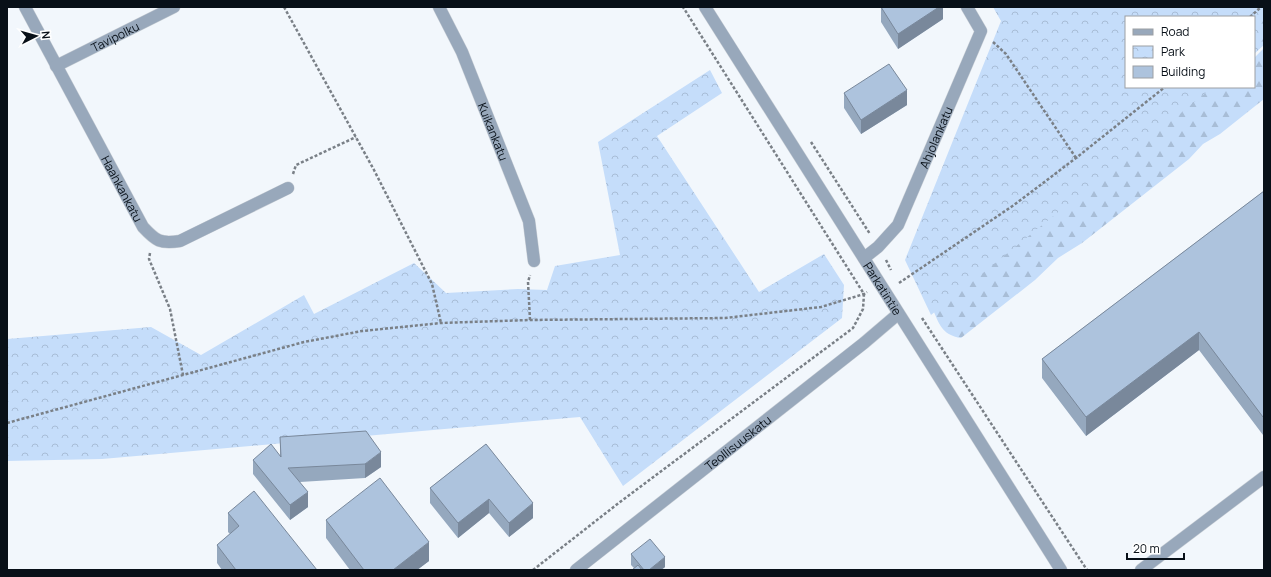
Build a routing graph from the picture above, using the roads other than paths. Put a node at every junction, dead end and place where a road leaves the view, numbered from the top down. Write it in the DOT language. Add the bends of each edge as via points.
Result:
graph roads {
  1 [pos="25,7"];
  2 [pos="174,7"];
  3 [pos="439,7"];
  4 [pos="705,7"];
  5 [pos="967,7"];
  6 [pos="56,66"];
  7 [pos="288,188"];
  8 [pos="864,258"];
  9 [pos="534,261"];
  10 [pos="898,314"];
  11 [pos="1264,477"];
  12 [pos="576,570"];
  13 [pos="1061,570"];
  14 [pos="1141,570"];
  1 -- 6 [label="street, Haahkankatu"];
  2 -- 6 [label="street, Tavipolku"];
  3 -- 9 [label="street, Kuikankatu" via="462,52 529,221"];
  4 -- 8 [label="street, Parkatintie"];
  5 -- 8 [label="street, Ahjolankatu" via="981,30 898,225"];
  6 -- 7 [label="street, Haahkankatu" via="142,227 154,238 167,243 180,241"];
  8 -- 10 [label="street, Parkatintie"];
  10 -- 12 [label="street, Teollisuuskatu"];
  10 -- 13 [label="street, Parkatintie"];
  11 -- 14 [label="street"];
}
